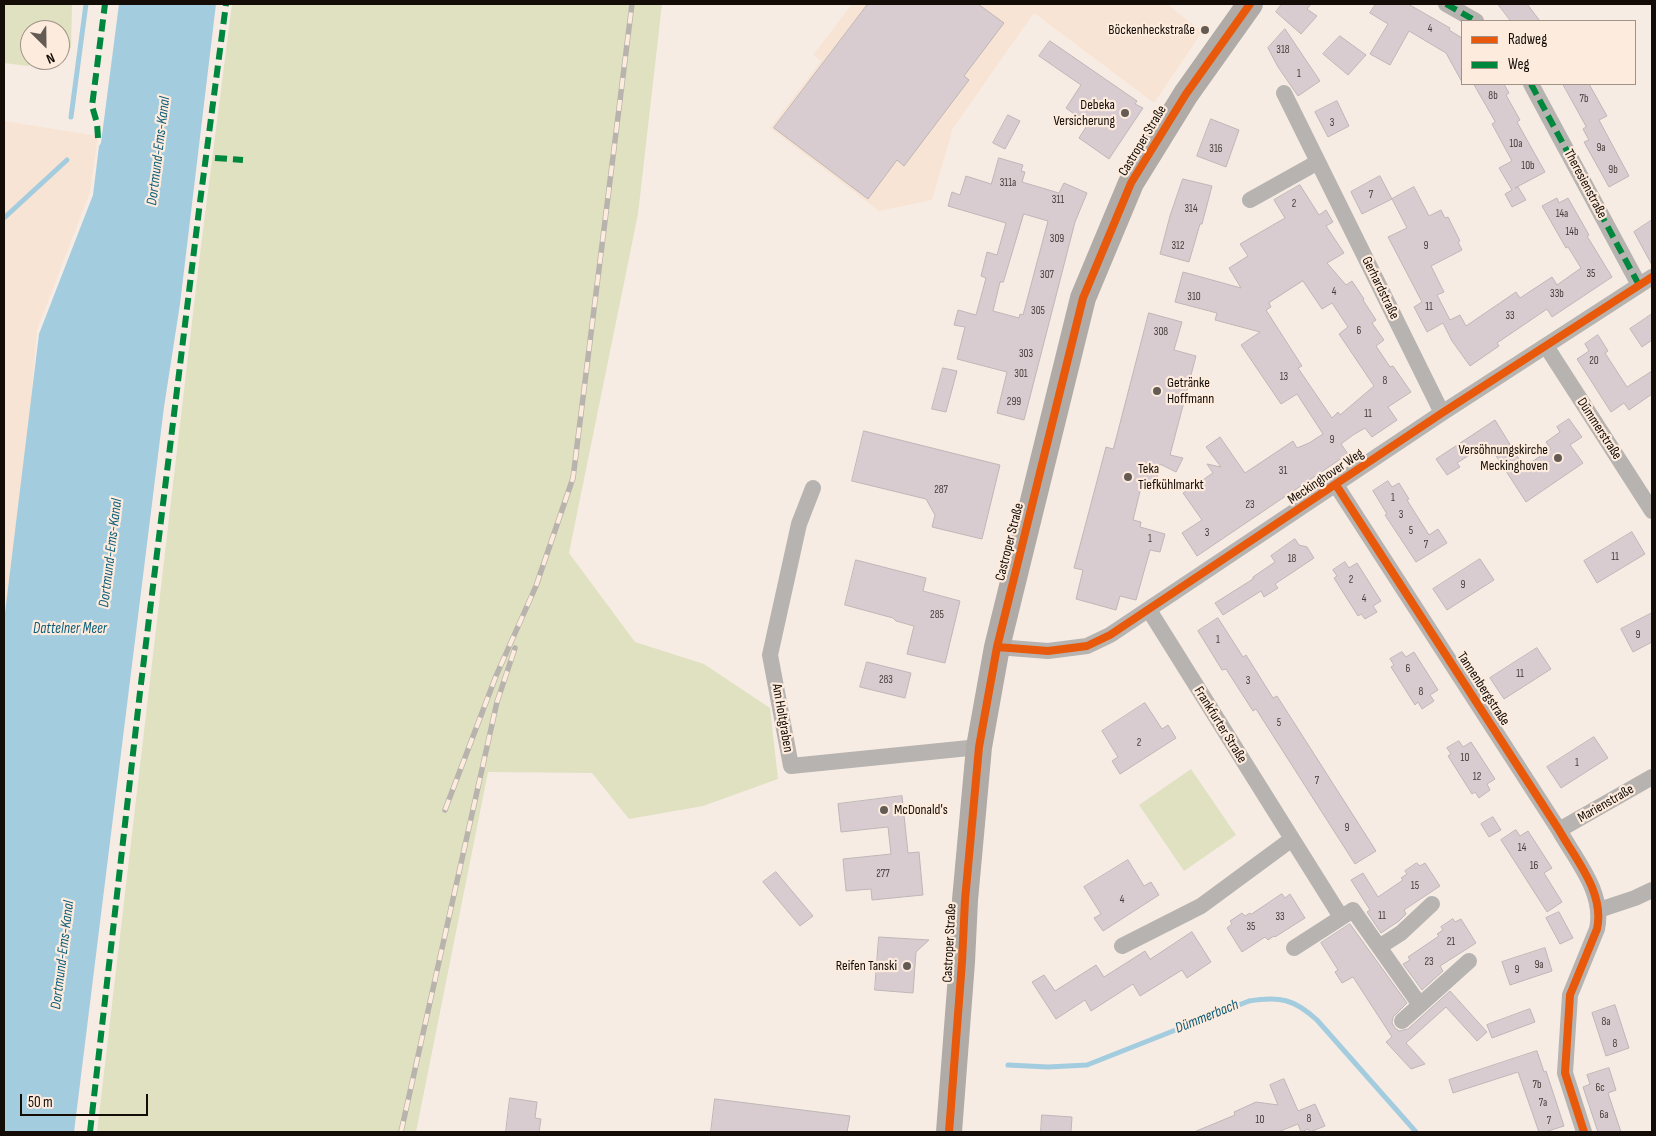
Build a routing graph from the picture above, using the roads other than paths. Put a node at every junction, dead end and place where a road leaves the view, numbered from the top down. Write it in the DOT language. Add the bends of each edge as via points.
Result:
graph roads {
  1 [pos="1250,4"];
  2 [pos="1446,4"];
  3 [pos="1474,20"];
  4 [pos="1532,85"];
  5 [pos="1284,93"];
  6 [pos="1318,162"];
  7 [pos="1250,200"];
  8 [pos="1646,281"];
  9 [pos="1546,346"];
  10 [pos="1442,413"];
  11 [pos="1336,485"];
  12 [pos="813,488"];
  13 [pos="1652,511"];
  14 [pos="1149,610"];
  15 [pos="997,646"];
  16 [pos="979,747"];
  17 [pos="1652,778"];
  18 [pos="1559,830"];
  19 [pos="1292,839"];
  20 [pos="1652,890"];
  21 [pos="1432,904"];
  22 [pos="1599,910"];
  23 [pos="1341,917"];
  24 [pos="1122,946"];
  25 [pos="1379,947"];
  26 [pos="1294,948"];
  27 [pos="1469,961"];
  28 [pos="1420,1005"];
  29 [pos="1402,1021"];
  30 [pos="949,1132"];
  31 [pos="1584,1132"];
  1 -- 15 [label="main road, Castroper Straße" via="1186,94 1131,182 1083,298"];
  2 -- 3 [label="street"];
  4 -- 8 [label="street, Theresienstraße"];
  5 -- 6 [label="street, Gerhardstraße"];
  6 -- 7 [label="street"];
  6 -- 10 [label="street, Gerhardstraße"];
  8 -- 9 [label="street, Meckinghover Weg"];
  9 -- 10 [label="street, Meckinghover Weg"];
  9 -- 13 [label="street, Dümmerstraße"];
  10 -- 11 [label="street, Meckinghover Weg"];
  11 -- 14 [label="street, Meckinghover Weg"];
  11 -- 18 [label="street, Tannenbergstraße"];
  12 -- 16 [label="street, Am Holtgraben" via="799,524 770,655 791,766"];
  14 -- 15 [label="street, Meckinghover Weg" via="1087,646 1048,651"];
  14 -- 19 [label="street, Frankfurter Straße"];
  15 -- 16 [label="main road, Castroper Straße"];
  16 -- 30 [label="main road, Castroper Straße"];
  17 -- 18 [label="street, Marienstraße"];
  18 -- 22 [label="street, Tannenbergstraße" via="1592,886"];
  19 -- 23 [label="street, Frankfurter Straße"];
  19 -- 24 [label="street" via="1201,906"];
  20 -- 22 [label="street"];
  21 -- 25 [label="street" via="1401,933"];
  22 -- 31 [label="street" via="1597,929 1570,995 1566,1048 1565,1073"];
  23 -- 25 [label="street" via="1353,910"];
  23 -- 26 [label="street"];
  25 -- 28 [label="street"];
  27 -- 28 [label="street"];
  28 -- 29 [label="street"];
}
